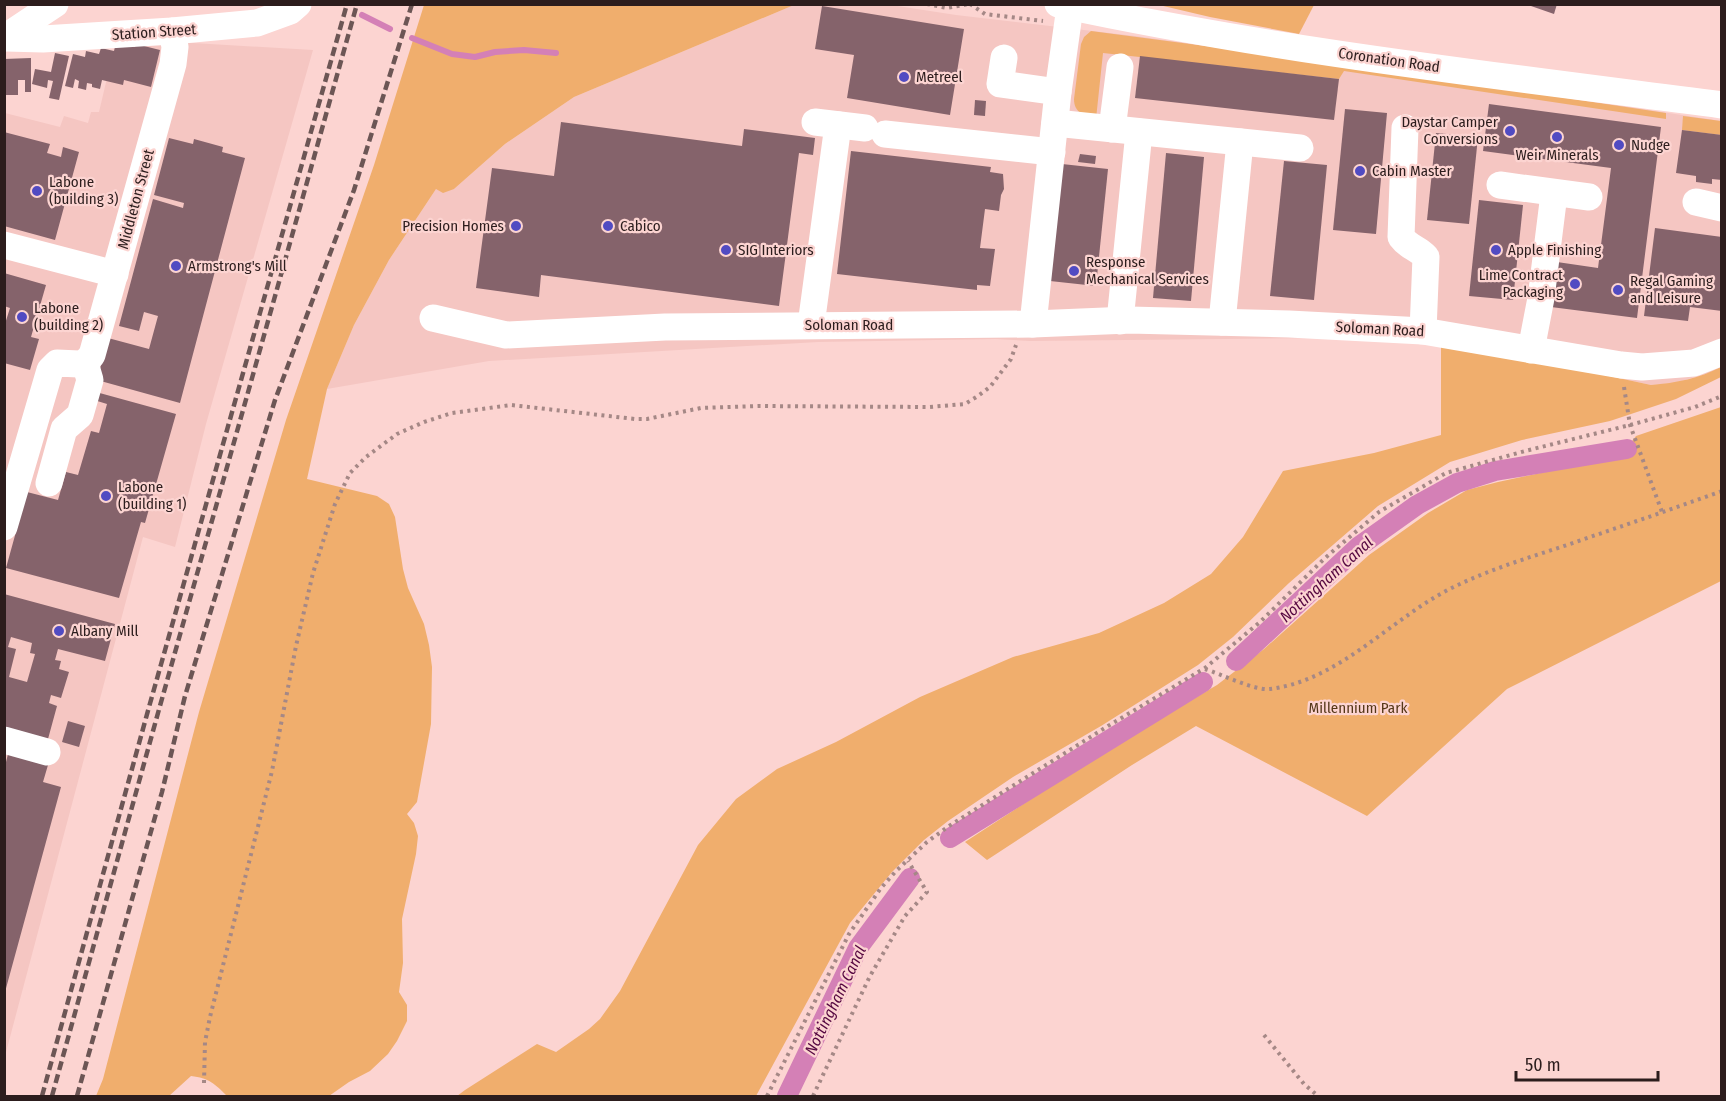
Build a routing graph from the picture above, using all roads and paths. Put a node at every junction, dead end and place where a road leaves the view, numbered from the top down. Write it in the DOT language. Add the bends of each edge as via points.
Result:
graph roads {
  1 [pos="927,4"];
  2 [pos="969,4"];
  3 [pos="48,9"];
  4 [pos="295,12"];
  5 [pos="1065,12"];
  6 [pos="172,31"];
  7 [pos="5,38"];
  8 [pos="1004,58"];
  9 [pos="1120,68"];
  10 [pos="1058,92"];
  11 [pos="1722,105"];
  12 [pos="1055,123"];
  13 [pos="1405,128"];
  14 [pos="1112,129"];
  15 [pos="1139,132"];
  16 [pos="1240,142"];
  17 [pos="1300,148"];
  18 [pos="1052,152"];
  19 [pos="1500,185"];
  20 [pos="1554,194"];
  21 [pos="1589,197"];
  22 [pos="4,244"];
  23 [pos="115,274"];
  24 [pos="433,318"];
  25 [pos="1120,321"];
  26 [pos="1222,322"];
  27 [pos="1025,324"];
  28 [pos="811,325"];
  29 [pos="1423,331"];
  30 [pos="1532,350"];
  31 [pos="1722,352"];
  32 [pos="85,363"];
  33 [pos="1621,366"];
  34 [pos="1722,396"];
  35 [pos="1630,425"];
  36 [pos="28,445"];
  37 [pos="58,453"];
  38 [pos="50,483"];
  39 [pos="1722,491"];
  40 [pos="1662,512"];
  41 [pos="4,527"];
  42 [pos="1205,669"];
  43 [pos="4,740"];
  44 [pos="47,752"];
  45 [pos="908,861"];
  46 [pos="1264,1035"];
  47 [pos="204,1083"];
  48 [pos="767,1096"];
  49 [pos="813,1096"];
  50 [pos="1318,1096"];
  1 -- 2 [label="path" via="947,8"];
  2 -- 5 [label="path" via="985,14"];
  3 -- 7 [label="street, Station Street"];
  4 -- 6 [label="street, Station Street" via="257,23"];
  5 -- 10 [label="street"];
  5 -- 11 [label="street, Coronation Road"];
  6 -- 7 [label="street, Station Street"];
  6 -- 23 [label="street, Middleton Street" via="173,64"];
  8 -- 10 [label="street" via="1000,84"];
  9 -- 14 [label="street"];
  10 -- 12 [label="street"];
  12 -- 14 [label="street"];
  12 -- 18 [label="street"];
  13 -- 29 [label="street" via="1401,237 1426,257"];
  14 -- 15 [label="street"];
  15 -- 16 [label="street"];
  15 -- 25 [label="street"];
  16 -- 17 [label="street"];
  16 -- 26 [label="street"];
  18 -- 27 [label="street"];
  18 -- 28 [label="street" via="826,123"];
  19 -- 20 [label="street"];
  20 -- 21 [label="street"];
  20 -- 30 [label="street"];
  22 -- 23 [label="street"];
  23 -- 32 [label="street, Middleton Street" via="92,355"];
  24 -- 28 [label="street, Soloman Road" via="506,335"];
  25 -- 26 [label="street, Soloman Road"];
  25 -- 27 [label="street, Soloman Road"];
  26 -- 29 [label="street, Soloman Road"];
  27 -- 28 [label="street, Soloman Road"];
  27 -- 47 [label="path" via="1011,358 990,387 965,404 701,408 647,419 511,405 452,413 424,422 397,434 366,457 350,473 335,504 313,573 272,771 210,1017"];
  29 -- 30 [label="street, Soloman Road"];
  30 -- 33 [label="street, Soloman Road"];
  31 -- 33 [label="street, Soloman Road" via="1694,363"];
  32 -- 36 [label="street" via="53,365"];
  32 -- 37 [label="street" via="90,380 80,415 64,429"];
  33 -- 35 [label="path"];
  34 -- 35 [label="path"];
  35 -- 40 [label="path"];
  35 -- 42 [label="path" via="1446,473 1379,512"];
  36 -- 37 [label="street"];
  36 -- 41 [label="street"];
  37 -- 38 [label="street"];
  39 -- 40 [label="path"];
  40 -- 42 [label="path" via="1459,584 1327,671 1287,685 1257,688"];
  42 -- 45 [label="path" via="950,826"];
  43 -- 44 [label="street"];
  45 -- 48 [label="path" via="881,888 849,934"];
  45 -- 49 [label="path" via="927,892 905,916 870,976"];
  46 -- 50 [label="path"];
}
